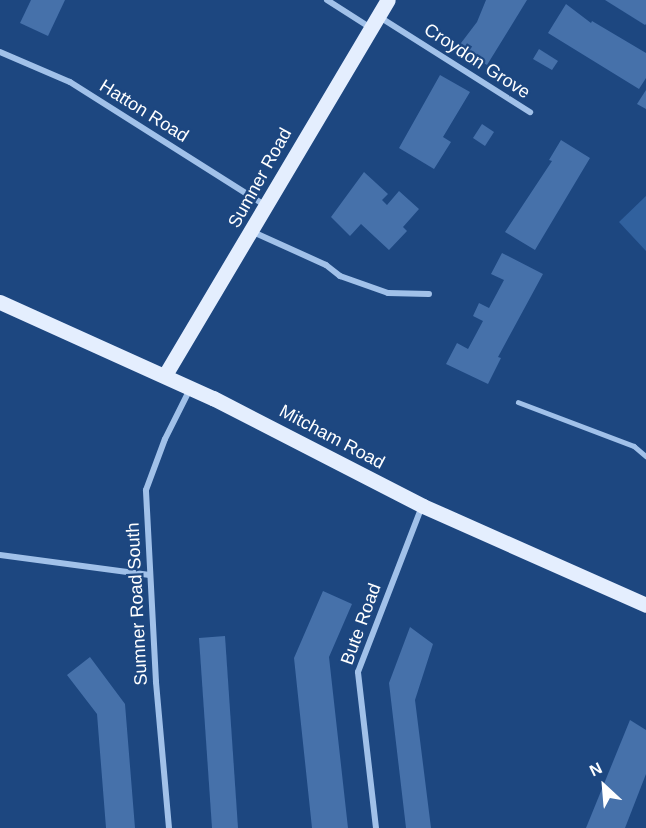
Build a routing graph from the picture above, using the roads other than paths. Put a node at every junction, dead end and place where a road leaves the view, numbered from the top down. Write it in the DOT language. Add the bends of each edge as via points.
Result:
graph roads {
  1 [pos="327,0"];
  2 [pos="388,0"];
  3 [pos="375,22"];
  4 [pos="0,52"];
  5 [pos="530,112"];
  6 [pos="267,206"];
  7 [pos="253,232"];
  8 [pos="429,294"];
  9 [pos="0,302"];
  10 [pos="165,375"];
  11 [pos="190,387"];
  12 [pos="518,402"];
  13 [pos="646,456"];
  14 [pos="423,506"];
  15 [pos="0,555"];
  16 [pos="150,575"];
  17 [pos="646,605"];
  18 [pos="169,828"];
  19 [pos="376,828"];
  1 -- 3 [label="street, Croydon Grove"];
  2 -- 3 [label="main road, Sumner Road"];
  3 -- 5 [label="street, Croydon Grove"];
  3 -- 6 [label="main road, Sumner Road"];
  4 -- 6 [label="street, Hatton Road" via="70,82"];
  6 -- 7 [label="main road, Sumner Road"];
  7 -- 8 [label="street" via="326,265 340,276 388,293"];
  7 -- 10 [label="main road, Sumner Road"];
  9 -- 10 [label="main road, Mitcham Road"];
  10 -- 11 [label="main road, Mitcham Road"];
  11 -- 14 [label="main road, Mitcham Road"];
  11 -- 16 [label="street, Sumner Road South" via="161,447 146,490"];
  12 -- 13 [label="lane" via="634,446"];
  14 -- 17 [label="main road, Mitcham Road"];
  14 -- 19 [label="street, Bute Road" via="358,672"];
  15 -- 16 [label="street"];
  16 -- 18 [label="street, Sumner Road South"];
}
